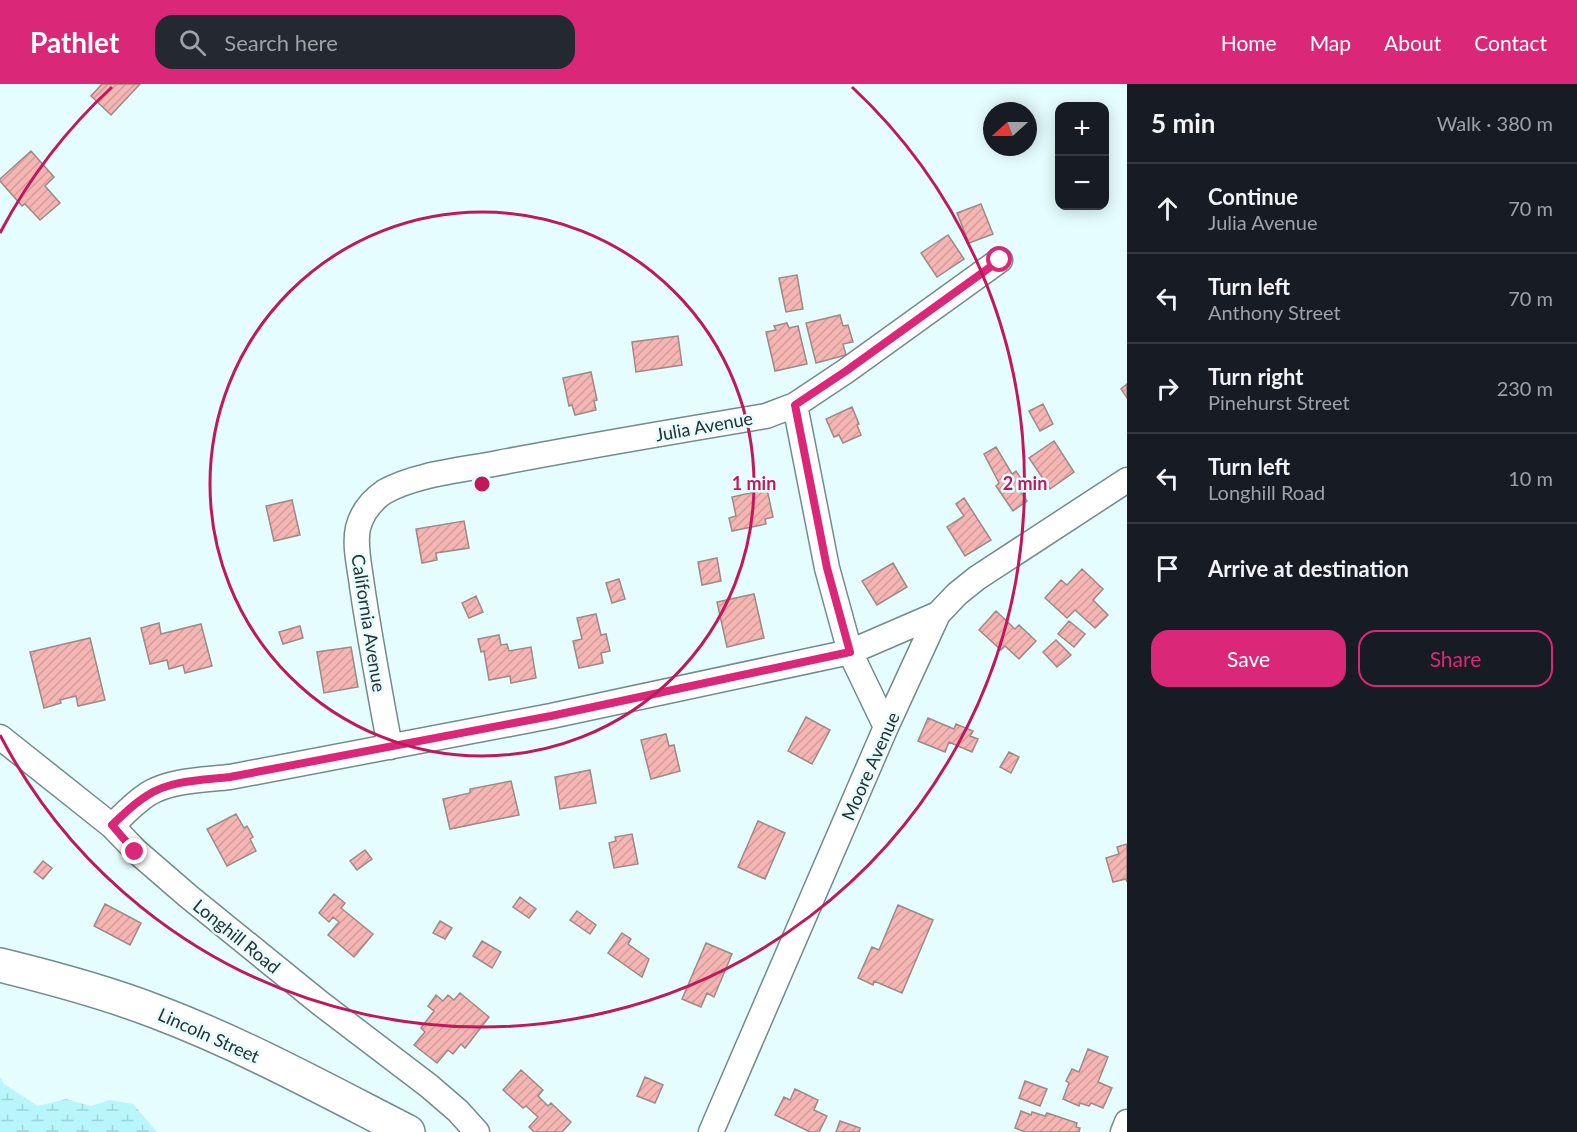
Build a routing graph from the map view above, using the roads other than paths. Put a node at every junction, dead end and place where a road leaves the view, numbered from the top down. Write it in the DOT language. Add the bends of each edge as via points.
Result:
graph roads {
  1 [pos="1000,260"];
  2 [pos="795,405"];
  3 [pos="1127,480"];
  4 [pos="370,502"];
  5 [pos="938,614"];
  6 [pos="850,652"];
  7 [pos="886,727"];
  8 [pos="0,737"];
  9 [pos="390,747"];
  10 [pos="112,825"];
  11 [pos="0,964"];
  12 [pos="1127,1122"];
  13 [pos="408,1132"];
  14 [pos="477,1132"];
  15 [pos="711,1132"];
  16 [pos="1122,1132"];
  1 -- 2 [label="street, Julia Avenue"];
  2 -- 4 [label="street, Julia Avenue" via="766,416 435,475 402,484"];
  2 -- 6 [label="street" via="827,568"];
  3 -- 5 [label="street, Moore Avenue" via="977,578"];
  4 -- 9 [label="street, California Avenue" via="358,528 357,542"];
  5 -- 6 [label="street"];
  5 -- 7 [label="street, Moore Avenue"];
  6 -- 7 [label="street"];
  6 -- 9 [label="street"];
  7 -- 15 [label="street, Moore Avenue"];
  8 -- 10 [label="street, Longhill Road"];
  9 -- 10 [label="street" via="161,788 132,806"];
  10 -- 14 [label="street, Longhill Road" via="152,867 429,1086"];
  11 -- 13 [label="main road, Lincoln Street" via="159,1012 289,1071"];
  12 -- 16 [label="street"];
}
